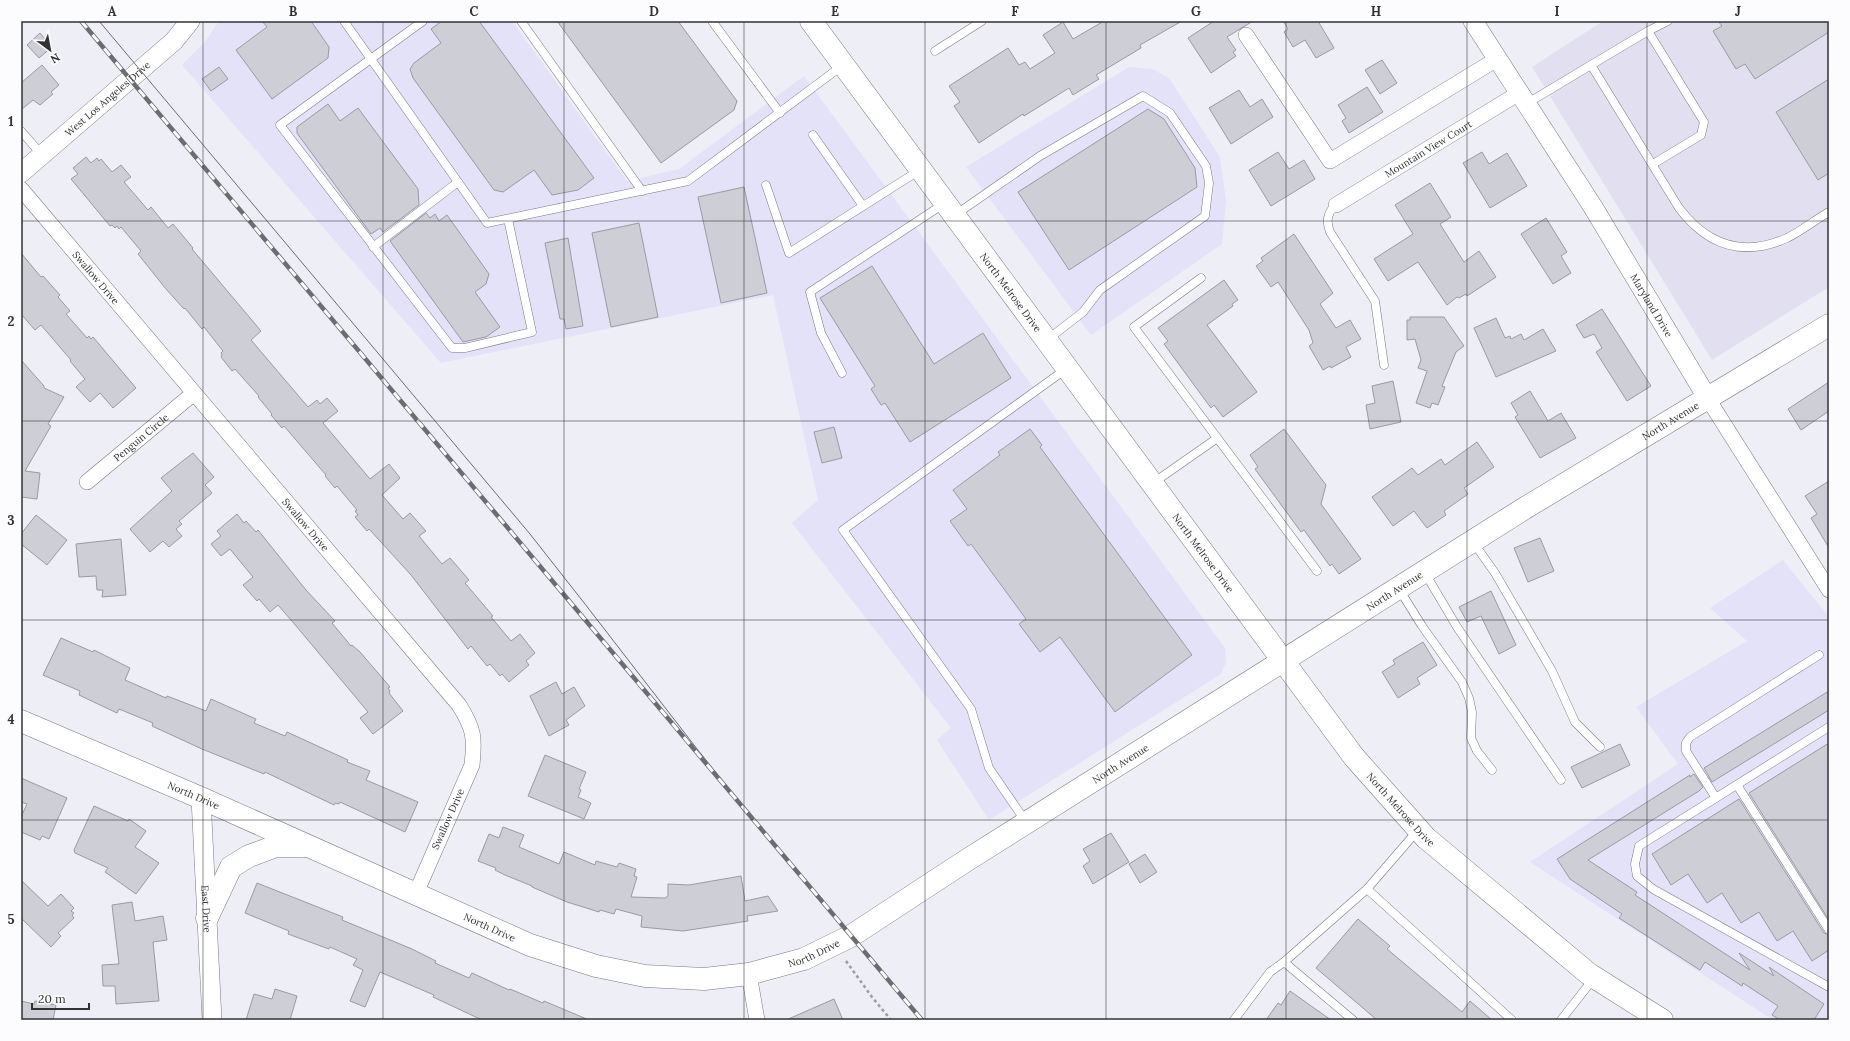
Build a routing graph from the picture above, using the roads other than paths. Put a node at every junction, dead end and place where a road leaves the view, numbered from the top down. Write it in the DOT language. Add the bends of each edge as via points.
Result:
graph roads {
  1 [pos="190,21"];
  2 [pos="344,21"];
  3 [pos="423,21"];
  4 [pos="521,21"];
  5 [pos="712,21"];
  6 [pos="811,21"];
  7 [pos="982,21"];
  8 [pos="1473,21"];
  9 [pos="1668,21"];
  10 [pos="1648,31"];
  11 [pos="1246,35"];
  12 [pos="935,51"];
  13 [pos="371,59"];
  14 [pos="1497,59"];
  15 [pos="844,65"];
  16 [pos="1591,65"];
  17 [pos="1522,98"];
  18 [pos="780,113"];
  19 [pos="21,131"];
  20 [pos="813,135"];
  21 [pos="42,155"];
  22 [pos="1653,164"];
  23 [pos="921,169"];
  24 [pos="21,174"];
  25 [pos="458,182"];
  26 [pos="766,185"];
  27 [pos="21,189"];
  28 [pos="642,191"];
  29 [pos="1336,205"];
  30 [pos="863,206"];
  31 [pos="950,209"];
  32 [pos="1829,212"];
  33 [pos="508,219"];
  34 [pos="373,246"];
  35 [pos="1201,278"];
  36 [pos="1829,325"];
  37 [pos="1047,340"];
  38 [pos="1384,364"];
  39 [pos="1068,368"];
  40 [pos="842,373"];
  41 [pos="194,393"];
  42 [pos="1708,399"];
  43 [pos="1216,438"];
  44 [pos="88,482"];
  45 [pos="1152,484"];
  46 [pos="1472,541"];
  47 [pos="1317,571"];
  48 [pos="1424,572"];
  49 [pos="1399,588"];
  50 [pos="1829,590"];
  51 [pos="1818,655"];
  52 [pos="1283,661"];
  53 [pos="21,721"];
  54 [pos="1829,727"];
  55 [pos="1600,747"];
  56 [pos="1492,770"];
  57 [pos="1561,780"];
  58 [pos="1737,785"];
  59 [pos="201,798"];
  60 [pos="1716,798"];
  61 [pos="1026,823"];
  62 [pos="1418,829"];
  63 [pos="309,846"];
  64 [pos="964,862"];
  65 [pos="1367,889"];
  66 [pos="416,892"];
  67 [pos="207,918"];
  68 [pos="1829,930"];
  69 [pos="1284,962"];
  70 [pos="749,974"];
  71 [pos="1594,977"];
  72 [pos="1829,987"];
  73 [pos="212,1020"];
  74 [pos="758,1020"];
  75 [pos="1234,1020"];
  76 [pos="1353,1020"];
  77 [pos="1512,1020"];
  78 [pos="1561,1020"];
  79 [pos="1662,1020"];
  1 -- 21 [label="street, West Los Angeles Drive" via="174,41"];
  2 -- 13 [label="lane"];
  3 -- 13 [label="lane"];
  4 -- 28 [label="lane"];
  5 -- 18 [label="lane"];
  6 -- 15 [label="main road, North Melrose Drive"];
  7 -- 12 [label="lane"];
  8 -- 14 [label="street, Maryland Drive"];
  9 -- 10 [label="lane"];
  10 -- 16 [label="lane"];
  10 -- 22 [label="lane" via="1704,122 1701,135"];
  11 -- 14 [label="street" via="1330,161"];
  13 -- 25 [label="lane"];
  13 -- 34 [label="lane" via="280,125"];
  14 -- 17 [label="street, Maryland Drive"];
  15 -- 18 [label="lane"];
  15 -- 23 [label="main road, North Melrose Drive"];
  16 -- 17 [label="lane"];
  16 -- 22 [label="lane"];
  17 -- 29 [label="street, Mountain View Court"];
  17 -- 42 [label="street, Maryland Drive" via="1593,207"];
  18 -- 28 [label="lane" via="688,182"];
  19 -- 21 [label="lane"];
  20 -- 30 [label="lane"];
  21 -- 24 [label="street, West Los Angeles Drive"];
  22 -- 32 [label="lane" via="1691,224 1707,237 1726,245 1747,248 1768,245 1788,237"];
  23 -- 30 [label="lane"];
  23 -- 31 [label="main road, North Melrose Drive"];
  25 -- 33 [label="lane" via="487,223"];
  25 -- 34 [label="lane"];
  26 -- 30 [label="lane" via="789,253"];
  27 -- 41 [label="street, Swallow Drive"];
  28 -- 33 [label="lane"];
  29 -- 38 [label="lane" via="1331,209 1327,224 1374,301"];
  31 -- 37 [label="main road, North Melrose Drive"];
  31 -- 37 [label="lane" via="1143,96 1170,113 1206,166 1209,183 1205,216 1100,290 1083,312"];
  31 -- 40 [label="lane" via="810,292 821,333"];
  33 -- 34 [label="lane" via="532,332 465,348 452,348"];
  35 -- 43 [label="lane" via="1134,327"];
  36 -- 42 [label="main road, North Avenue"];
  37 -- 39 [label="main road, North Melrose Drive"];
  39 -- 45 [label="main road, North Melrose Drive"];
  39 -- 61 [label="lane" via="843,530 971,709 989,768"];
  41 -- 44 [label="street, Penguin Circle"];
  41 -- 66 [label="street, Swallow Drive" via="459,705 470,723 474,745 472,765"];
  42 -- 46 [label="main road, North Avenue"];
  42 -- 50 [label="street, Maryland Drive"];
  43 -- 45 [label="lane"];
  43 -- 47 [label="lane"];
  45 -- 52 [label="main road, North Melrose Drive"];
  46 -- 48 [label="main road, North Avenue"];
  46 -- 55 [label="lane" via="1495,573 1552,671 1575,722"];
  48 -- 49 [label="main road, North Avenue"];
  48 -- 57 [label="lane" via="1457,627"];
  49 -- 52 [label="main road, North Avenue"];
  49 -- 56 [label="lane" via="1422,626 1462,682 1472,712 1471,738 1477,751"];
  51 -- 60 [label="lane" via="1690,737 1686,743 1686,751"];
  52 -- 61 [label="main road, North Avenue"];
  52 -- 62 [label="main road, North Melrose Drive" via="1354,757"];
  53 -- 59 [label="main road, North Drive"];
  54 -- 58 [label="lane"];
  58 -- 60 [label="lane"];
  58 -- 68 [label="lane"];
  59 -- 63 [label="main road, North Drive"];
  59 -- 67 [label="street, East Drive"];
  60 -- 72 [label="lane" via="1639,846 1635,864 1637,876 1653,889"];
  61 -- 64 [label="main road, North Avenue"];
  62 -- 65 [label="lane"];
  62 -- 71 [label="main road, North Melrose Drive"];
  63 -- 66 [label="main road, North Drive"];
  63 -- 67 [label="main road" via="276,846 249,856 231,867"];
  64 -- 70 [label="main road, North Drive" via="851,936 804,959"];
  65 -- 69 [label="lane"];
  65 -- 77 [label="lane"];
  66 -- 70 [label="main road, North Drive" via="530,945 596,966 645,976 704,979"];
  67 -- 73 [label="street, East Drive"];
  69 -- 75 [label="lane" via="1270,972"];
  69 -- 76 [label="lane"];
  70 -- 74 [label="street"];
  71 -- 78 [label="lane"];
  71 -- 79 [label="main road, North Melrose Drive"];
}
